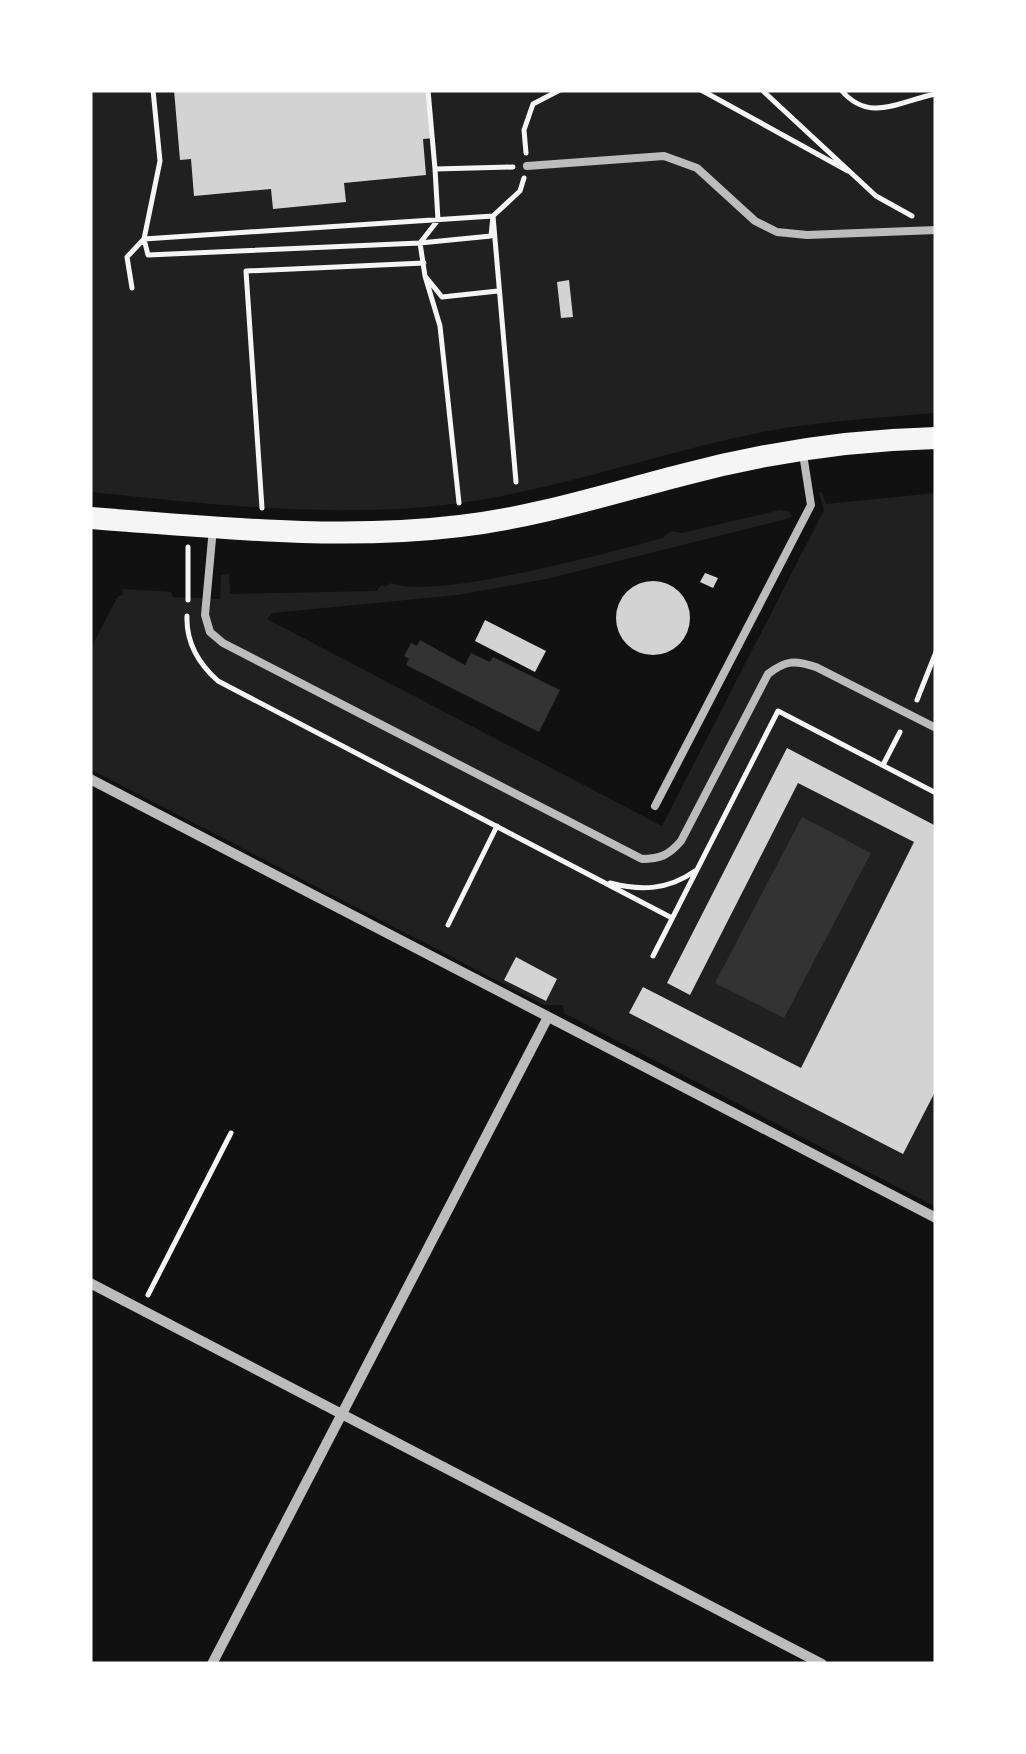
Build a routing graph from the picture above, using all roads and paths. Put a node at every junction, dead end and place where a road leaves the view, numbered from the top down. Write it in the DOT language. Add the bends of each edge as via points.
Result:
graph roads {
  1 [pos="153,90"];
  2 [pos="428,90"];
  3 [pos="560,90"];
  4 [pos="702,90"];
  5 [pos="762,90"];
  6 [pos="841,90"];
  7 [pos="936,94"];
  8 [pos="527,166"];
  9 [pos="436,169"];
  10 [pos="860,178"];
  11 [pos="493,216"];
  12 [pos="438,220"];
  13 [pos="921,222"];
  14 [pos="936,230"];
  15 [pos="144,239"];
  16 [pos="420,244"];
  17 [pos="424,264"];
  18 [pos="426,276"];
  19 [pos="132,288"];
  20 [pos="498,292"];
  21 [pos="936,438"];
  22 [pos="803,450"];
  23 [pos="516,482"];
  24 [pos="262,512"];
  25 [pos="90,518"];
  26 [pos="462,526"];
  27 [pos="213,527"];
  28 [pos="187,544"];
  29 [pos="936,652"];
  30 [pos="918,700"];
  31 [pos="936,728"];
  32 [pos="900,732"];
  33 [pos="883,766"];
  34 [pos="90,779"];
  35 [pos="936,792"];
  36 [pos="656,806"];
  37 [pos="497,826"];
  38 [pos="697,869"];
  39 [pos="601,880"];
  40 [pos="672,918"];
  41 [pos="448,925"];
  42 [pos="653,956"];
  43 [pos="548,1017"];
  44 [pos="231,1133"];
  45 [pos="936,1218"];
  46 [pos="90,1284"];
  47 [pos="140,1310"];
  48 [pos="340,1413"];
  49 [pos="212,1664"];
  50 [pos="822,1664"];
  1 -- 15 [label="path" via="160,162"];
  2 -- 9 [label="path"];
  3 -- 8 [label="path" via="532,104 524,130"];
  4 -- 10 [label="path"];
  5 -- 10 [label="path"];
  6 -- 7 [label="path" via="852,102 877,110"];
  8 -- 9 [label="path"];
  8 -- 11 [label="path" via="520,191"];
  8 -- 14 [label="lane" via="664,156 697,168 755,221 777,232"];
  9 -- 12 [label="path"];
  10 -- 13 [label="path" via="876,196"];
  11 -- 12 [label="path"];
  11 -- 16 [label="path" via="491,236"];
  11 -- 20 [label="path"];
  12 -- 15 [label="path"];
  12 -- 16 [label="path"];
  15 -- 16 [label="path" via="148,255"];
  15 -- 19 [label="path" via="127,258"];
  16 -- 17 [label="path"];
  17 -- 18 [label="path"];
  17 -- 24 [label="path" via="246,271"];
  18 -- 20 [label="path" via="442,297"];
  18 -- 26 [label="path" via="440,326"];
  20 -- 23 [label="path"];
  21 -- 22 [label="main road"];
  22 -- 26 [label="main road"];
  22 -- 36 [label="lane" via="810,505"];
  25 -- 27 [label="main road"];
  26 -- 27 [label="main road" via="301,533"];
  27 -- 31 [label="lane" via="210,632 642,859 658,859 681,841 768,674 783,662 816,667"];
  28 -- 37 [label="path" via="191,644 218,681"];
  29 -- 30 [label="path"];
  32 -- 33 [label="path"];
  33 -- 35 [label="path"];
  33 -- 38 [label="path" via="778,711"];
  34 -- 43 [label="street"];
  37 -- 39 [label="path"];
  37 -- 41 [label="path"];
  38 -- 39 [label="path" via="658,888"];
  38 -- 40 [label="path"];
  39 -- 40 [label="path"];
  40 -- 42 [label="path"];
  43 -- 45 [label="street"];
  43 -- 48 [label="street"];
  44 -- 47 [label="path"];
  46 -- 47 [label="street"];
  47 -- 48 [label="street"];
  48 -- 49 [label="street"];
  48 -- 50 [label="street"];
}
